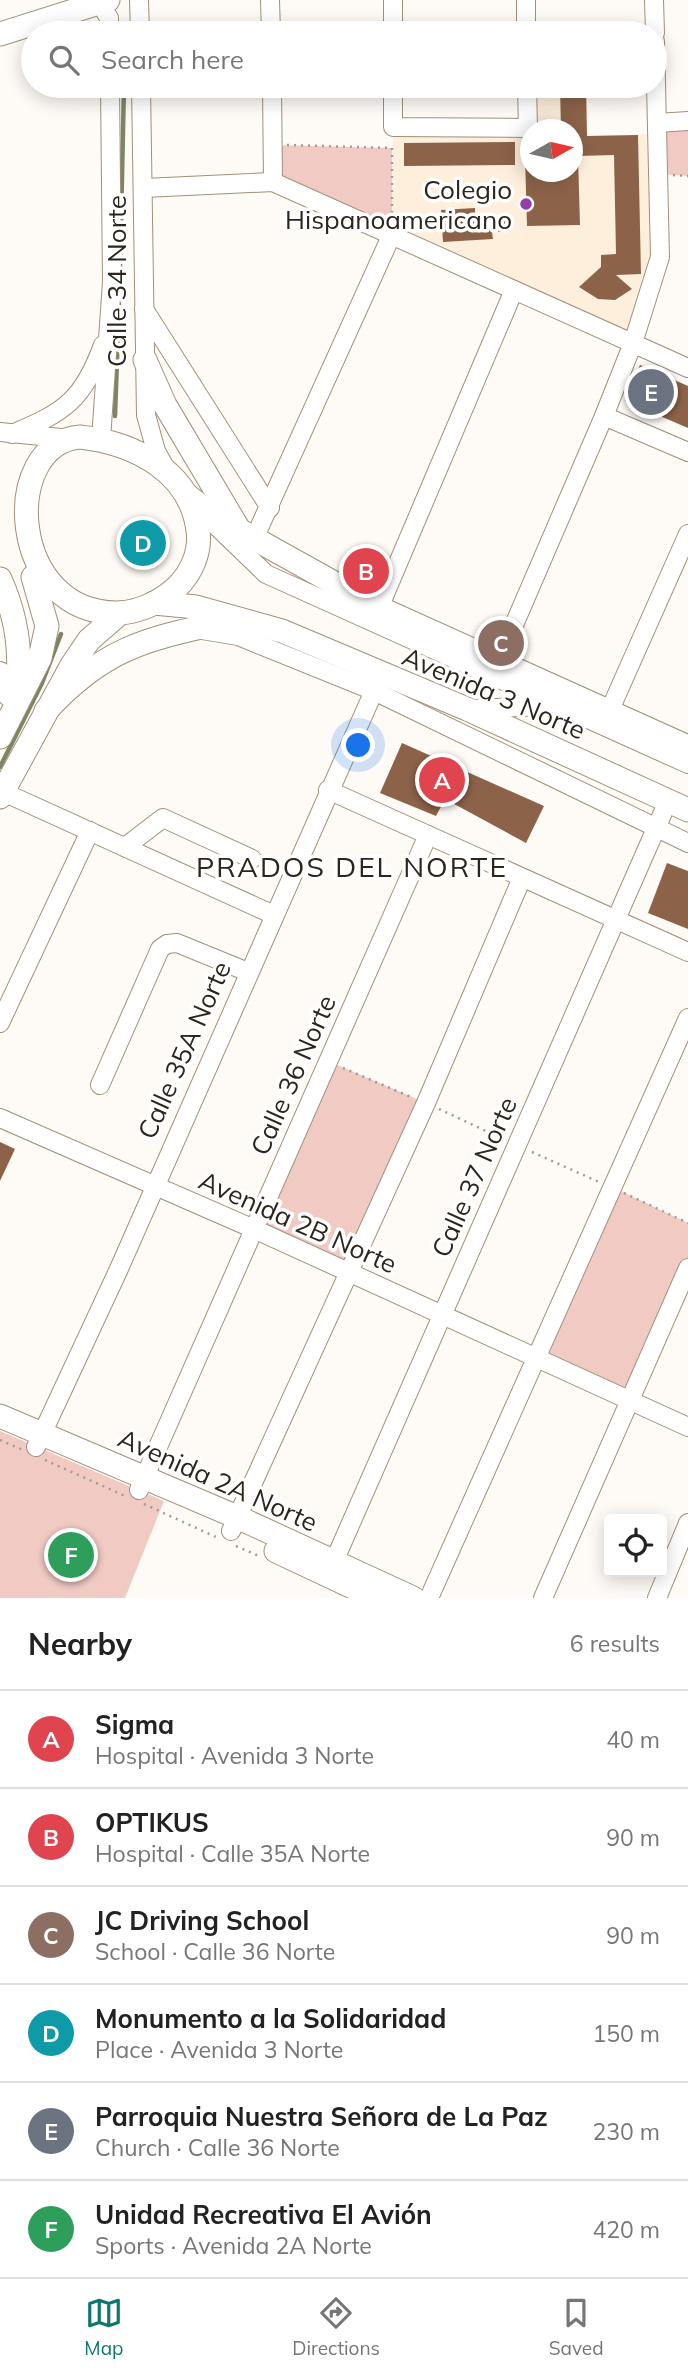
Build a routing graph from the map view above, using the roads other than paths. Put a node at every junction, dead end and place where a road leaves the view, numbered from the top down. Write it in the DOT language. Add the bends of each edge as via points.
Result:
graph roads {
  1 [pos="139,0"];
  2 [pos="270,0"];
  3 [pos="393,0"];
  4 [pos="526,0"];
  5 [pos="654,0"];
  6 [pos="102,1"];
  7 [pos="40,21"];
  8 [pos="108,21"];
  9 [pos="140,21"];
  10 [pos="271,21"];
  11 [pos="393,21"];
  12 [pos="527,21"];
  13 [pos="654,21"];
  14 [pos="21,27"];
  15 [pos="0,34"];
  16 [pos="110,98"];
  17 [pos="141,98"];
  18 [pos="272,98"];
  19 [pos="393,98"];
  20 [pos="527,98"];
  21 [pos="656,98"];
  22 [pos="688,121"];
  23 [pos="657,123"];
  24 [pos="273,182"];
  25 [pos="144,188"];
  26 [pos="392,234"];
  27 [pos="514,290"];
  28 [pos="144,309"];
  29 [pos="110,325"];
  30 [pos="633,343"];
  31 [pos="145,360"];
  32 [pos="688,368"];
  33 [pos="604,416"];
  34 [pos="61,438"];
  35 [pos="101,439"];
  36 [pos="6,447"];
  37 [pos="688,452"];
  38 [pos="167,472"];
  39 [pos="189,498"];
  40 [pos="270,508"];
  41 [pos="688,534"];
  42 [pos="8,535"];
  43 [pos="247,535"];
  44 [pos="33,576"];
  45 [pos="0,579"];
  46 [pos="154,603"];
  47 [pos="379,608"];
  48 [pos="120,613"];
  49 [pos="243,618"];
  50 [pos="195,629"];
  51 [pos="498,662"];
  52 [pos="0,671"];
  53 [pos="377,683"];
  54 [pos="563,708"];
  55 [pos="467,709"];
  56 [pos="46,711"];
  57 [pos="609,712"];
  58 [pos="7,724"];
  59 [pos="688,747"];
  60 [pos="688,764"];
  61 [pos="328,790"];
  62 [pos="1,794"];
  63 [pos="678,805"];
  64 [pos="656,828"];
  65 [pos="90,831"];
  66 [pos="428,835"];
  67 [pos="688,843"];
  68 [pos="125,847"];
  69 [pos="252,859"];
  70 [pos="521,880"];
  71 [pos="274,915"];
  72 [pos="615,922"];
  73 [pos="688,953"];
  74 [pos="248,972"];
  75 [pos="688,1018"];
  76 [pos="0,1023"];
  77 [pos="100,1085"];
  78 [pos="0,1118"];
  79 [pos="153,1186"];
  80 [pos="254,1229"];
  81 [pos="688,1268"];
  82 [pos="346,1273"];
  83 [pos="440,1314"];
  84 [pos="537,1360"];
  85 [pos="630,1401"];
  86 [pos="0,1416"];
  87 [pos="688,1427"];
  88 [pos="0,1431"];
  89 [pos="35,1447"];
  90 [pos="142,1484"];
  91 [pos="688,1523"];
  92 [pos="232,1533"];
  93 [pos="331,1568"];
  94 [pos="376,1598"];
  95 [pos="413,1598"];
  96 [pos="429,1598"];
  97 [pos="543,1598"];
  98 [pos="657,1598"];
  1 -- 9 [label="street"];
  2 -- 10 [label="street"];
  3 -- 11 [label="street"];
  4 -- 12 [label="street"];
  5 -- 13 [label="street"];
  6 -- 7 [label="main road"];
  6 -- 8 [label="street"];
  14 -- 15 [label="main road"];
  16 -- 29 [label="street, Calle 34 Norte"];
  17 -- 25 [label="street, Calle 34 Norte"];
  18 -- 24 [label="street"];
  19 -- 20 [label="street" via="393,127 528,128"];
  21 -- 23 [label="street"];
  22 -- 23 [label="street"];
  23 -- 30 [label="street" via="660,257"];
  24 -- 25 [label="street"];
  24 -- 26 [label="street"];
  25 -- 28 [label="street, Calle 34 Norte"];
  26 -- 27 [label="street"];
  26 -- 40 [label="street"];
  27 -- 30 [label="street"];
  27 -- 47 [label="street"];
  28 -- 31 [label="street, Calle 34 Norte"];
  28 -- 40 [label="street"];
  29 -- 35 [label="street, Calle 34 Norte"];
  29 -- 36 [label="street" via="93,373 76,397"];
  30 -- 32 [label="street"];
  30 -- 33 [label="street"];
  31 -- 38 [label="street, Calle 34 Norte" via="147,423"];
  31 -- 43 [label="main road" via="165,405"];
  33 -- 37 [label="street"];
  33 -- 51 [label="street"];
  34 -- 35 [label="main road, Avenida 3 Norte"];
  34 -- 36 [label="street"];
  34 -- 36 [label="main road" via="27,453"];
  35 -- 38 [label="main road, Avenida 3 Norte" via="129,447"];
  38 -- 39 [label="main road, Avenida 3 Norte"];
  39 -- 43 [label="main road, Avenida 3 Norte"];
  39 -- 46 [label="main road" via="199,539 195,561 183,582"];
  39 -- 54 [label="street" via="266,574"];
  40 -- 43 [label="street"];
  41 -- 57 [label="street"];
  42 -- 44 [label="main road"];
  43 -- 47 [label="main road, Avenida 3 Norte"];
  44 -- 48 [label="main road" via="66,601"];
  44 -- 58 [label="main road" via="47,626 40,658"];
  45 -- 58 [label="main road" via="16,624 19,649"];
  46 -- 48 [label="main road"];
  46 -- 49 [label="main road, Avenida 3 Norte"];
  47 -- 51 [label="main road, Avenida 3 Norte"];
  48 -- 56 [label="main road" via="89,640"];
  49 -- 50 [label="main road"];
  49 -- 53 [label="main road, Avenida 3 Norte"];
  50 -- 53 [label="street, Avenida 3 Norte" via="238,636"];
  50 -- 56 [label="main road" via="113,654 70,685"];
  51 -- 57 [label="main road, Avenida 3 Norte"];
  52 -- 58 [label="street" via="8,675"];
  53 -- 55 [label="main road, Avenida 3 Norte"];
  53 -- 61 [label="street, Calle 35A Norte"];
  53 -- 64 [label="street, Avenida 3 Norte"];
  54 -- 55 [label="street"];
  54 -- 60 [label="street"];
  55 -- 63 [label="main road, Avenida 3 Norte"];
  56 -- 62 [label="main road"];
  57 -- 59 [label="main road, Avenida 3 Norte"];
  61 -- 66 [label="street"];
  61 -- 71 [label="street, Calle 35A Norte"];
  62 -- 65 [label="street"];
  63 -- 64 [label="street, Calle 37 Norte"];
  64 -- 67 [label="street, Avenida 3 Norte"];
  64 -- 72 [label="street, Calle 37 Norte"];
  65 -- 68 [label="street"];
  65 -- 76 [label="street"];
  66 -- 70 [label="street"];
  66 -- 80 [label="street, Calle 36 Norte"];
  68 -- 69 [label="street" via="163,818"];
  68 -- 71 [label="street"];
  70 -- 72 [label="street"];
  70 -- 82 [label="street" via="426,1103"];
  71 -- 74 [label="street, Calle 35A Norte"];
  72 -- 73 [label="street"];
  72 -- 83 [label="street, Calle 37 Norte"];
  74 -- 77 [label="street" via="177,943 160,949"];
  74 -- 79 [label="street, Calle 35A Norte"];
  75 -- 84 [label="street"];
  78 -- 79 [label="street, Avenida 2B Norte"];
  79 -- 80 [label="street, Avenida 2B Norte"];
  79 -- 89 [label="street, Calle 35A Norte"];
  80 -- 82 [label="street, Avenida 2B Norte"];
  80 -- 90 [label="street, Calle 36 Norte"];
  81 -- 85 [label="street"];
  82 -- 83 [label="street, Avenida 2B Norte"];
  82 -- 92 [label="street"];
  83 -- 84 [label="street, Avenida 2B Norte"];
  83 -- 93 [label="street, Calle 37 Norte"];
  84 -- 85 [label="street, Avenida 2B Norte"];
  84 -- 96 [label="street"];
  85 -- 87 [label="street, Avenida 2B Norte"];
  85 -- 97 [label="street"];
  86 -- 89 [label="main road, Avenida 2A Norte"];
  88 -- 89 [label="main road, Avenida 2A Norte"];
  89 -- 90 [label="main road, Avenida 2A Norte"];
  90 -- 92 [label="main road, Avenida 2A Norte"];
  91 -- 98 [label="street"];
  92 -- 93 [label="main road, Avenida 2A Norte"];
  93 -- 94 [label="main road, Avenida 2A Norte"];
  93 -- 95 [label="main road, Avenida 2A Norte"];
}
